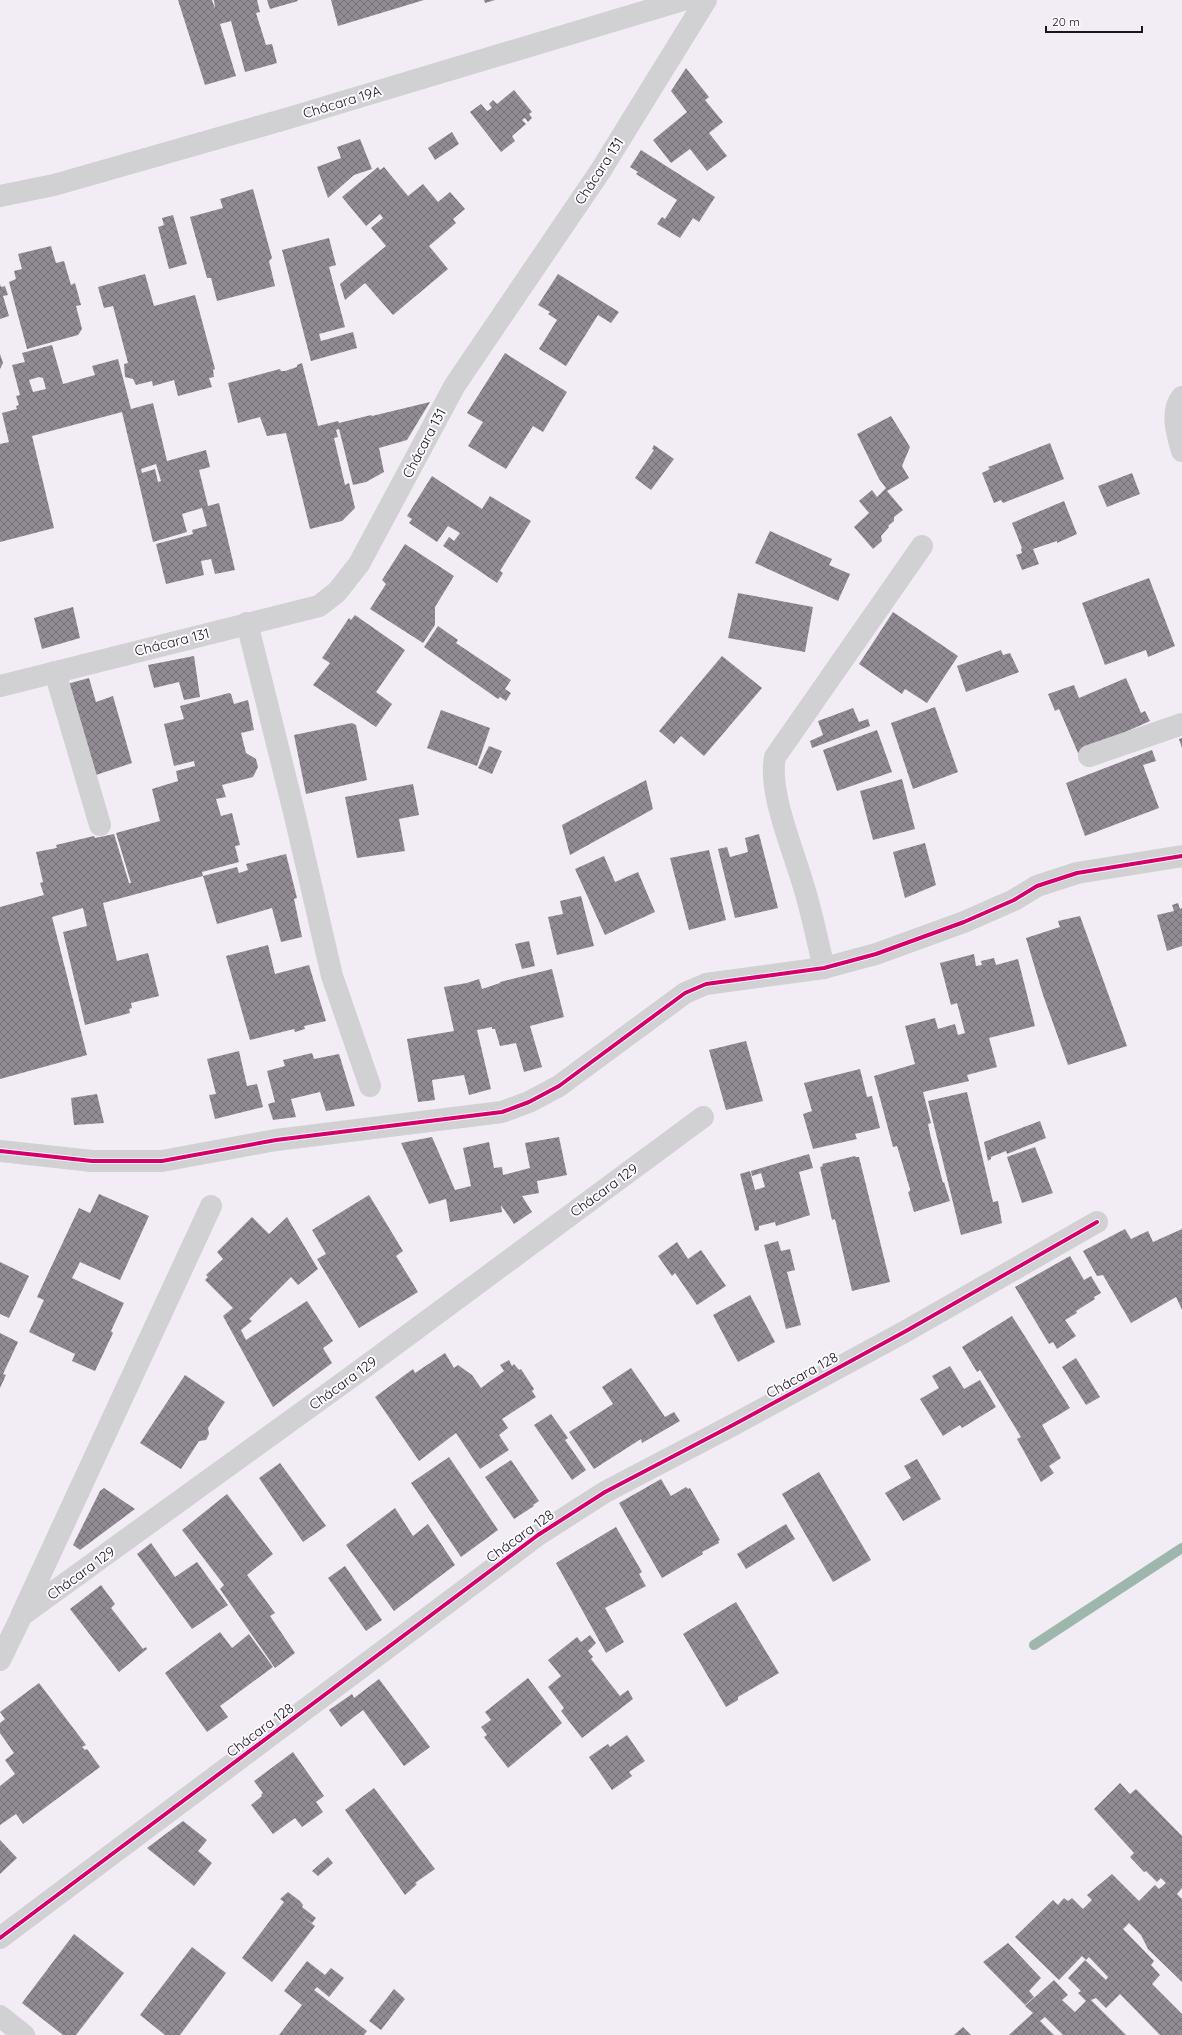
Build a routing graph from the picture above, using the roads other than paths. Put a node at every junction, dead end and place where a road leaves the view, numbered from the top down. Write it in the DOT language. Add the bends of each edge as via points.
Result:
graph roads {
  1 [pos="683,0"];
  2 [pos="706,0"];
  3 [pos="0,196"];
  4 [pos="1182,397"];
  5 [pos="1182,451"];
  6 [pos="922,546"];
  7 [pos="247,623"];
  8 [pos="55,672"];
  9 [pos="0,686"];
  10 [pos="1182,724"];
  11 [pos="1089,756"];
  12 [pos="100,825"];
  13 [pos="1182,856"];
  14 [pos="824,968"];
  15 [pos="370,1086"];
  16 [pos="703,1118"];
  17 [pos="0,1151"];
  18 [pos="211,1206"];
  19 [pos="1097,1222"];
  20 [pos="22,1615"];
  21 [pos="0,1660"];
  22 [pos="0,1938"];
  23 [pos="0,2016"];
  24 [pos="24,2035"];
  1 -- 3 [label="street, Chácara 19A" via="289,118 54,185"];
  2 -- 7 [label="street, Chácara 131" via="601,170 455,385 359,564 337,592 319,606"];
  4 -- 5 [label="street" via="1176,404 1176,429"];
  6 -- 14 [label="street" via="775,757 773,769 777,797 804,886"];
  7 -- 8 [label="street, Chácara 131"];
  7 -- 15 [label="street" via="332,976"];
  8 -- 9 [label="street, Chácara 131"];
  8 -- 12 [label="street"];
  10 -- 11 [label="street"];
  13 -- 14 [label="street" via="1077,873 1037,886 1014,900 964,922 891,949"];
  14 -- 17 [label="street" via="728,980 685,993 559,1086 529,1102 502,1112 276,1140 162,1161 92,1161"];
  16 -- 20 [label="street, Chácara 129" via="352,1377"];
  18 -- 20 [label="street"];
  19 -- 22 [label="street, Chácara 128" via="906,1331 604,1492 538,1535"];
  20 -- 21 [label="street, Chácara 129"];
  23 -- 24 [label="street"];
}
